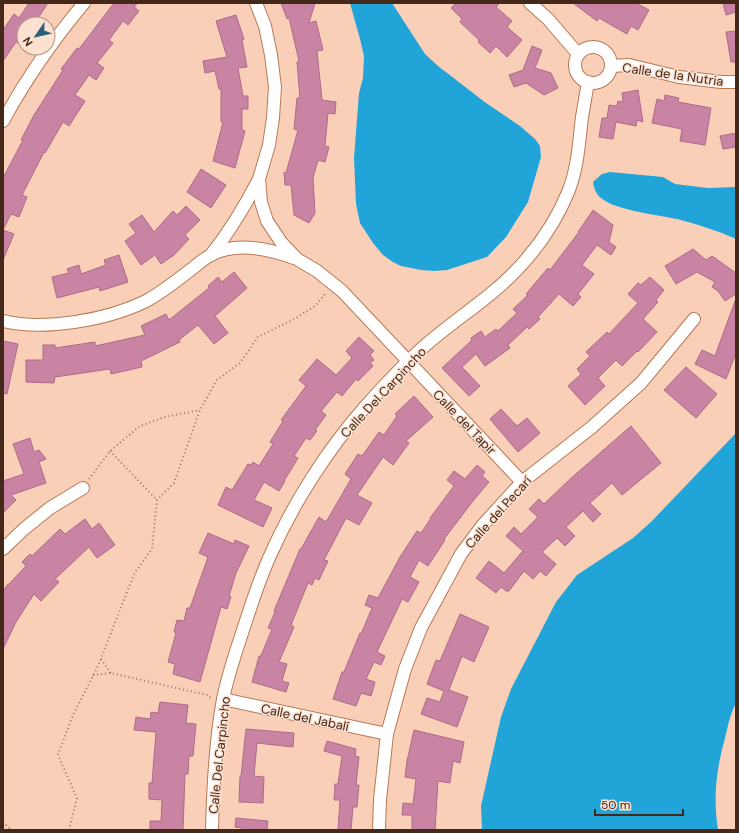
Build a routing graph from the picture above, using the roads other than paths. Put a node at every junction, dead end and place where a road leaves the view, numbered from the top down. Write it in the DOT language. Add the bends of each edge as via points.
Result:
graph roads {
  1 [pos="84,3"];
  2 [pos="256,3"];
  3 [pos="530,3"];
  4 [pos="578,54"];
  5 [pos="611,66"];
  6 [pos="588,82"];
  7 [pos="736,82"];
  8 [pos="3,121"];
  9 [pos="259,179"];
  10 [pos="211,255"];
  11 [pos="297,259"];
  12 [pos="694,319"];
  13 [pos="3,321"];
  14 [pos="408,362"];
  15 [pos="522,482"];
  16 [pos="83,488"];
  17 [pos="3,549"];
  18 [pos="223,702"];
  19 [pos="387,734"];
  20 [pos="212,830"];
  21 [pos="379,830"];
  1 -- 8 [label="street" via="36,66"];
  2 -- 9 [label="street" via="265,26 275,87 269,145"];
  3 -- 4 [label="street" via="548,19"];
  4 -- 5 [label="street" via="587,48 598,48 607,55"];
  4 -- 6 [label="street" via="574,65 576,71 578,76"];
  5 -- 6 [label="street" via="603,79 594,83"];
  5 -- 7 [label="street, Calle de la Nutria" via="629,65 679,77"];
  6 -- 14 [label="street, Calle Del Carpincho" via="577,166 552,224 526,260 506,280 438,334"];
  9 -- 10 [label="street" via="246,205"];
  9 -- 11 [label="street" via="261,202 267,221 281,242"];
  10 -- 11 [label="street" via="227,249 241,248 276,251"];
  10 -- 13 [label="street" via="146,301 120,311 62,323"];
  11 -- 14 [label="street, Calle del Tapir" via="342,290"];
  12 -- 15 [label="street, Calle del Pecarí" via="656,366 620,403"];
  14 -- 15 [label="street, Calle del Tapir"];
  14 -- 18 [label="street, Calle Del Carpincho" via="364,408 335,444 285,525 269,558 252,605 237,648"];
  15 -- 19 [label="street, Calle del Pecarí" via="482,526 461,554 430,611 405,669"];
  16 -- 17 [label="street" via="50,508"];
  18 -- 19 [label="street, Calle del Jabalí"];
  18 -- 20 [label="street, Calle Del Carpincho"];
  19 -- 21 [label="street, Calle del Pecarí"];
}
